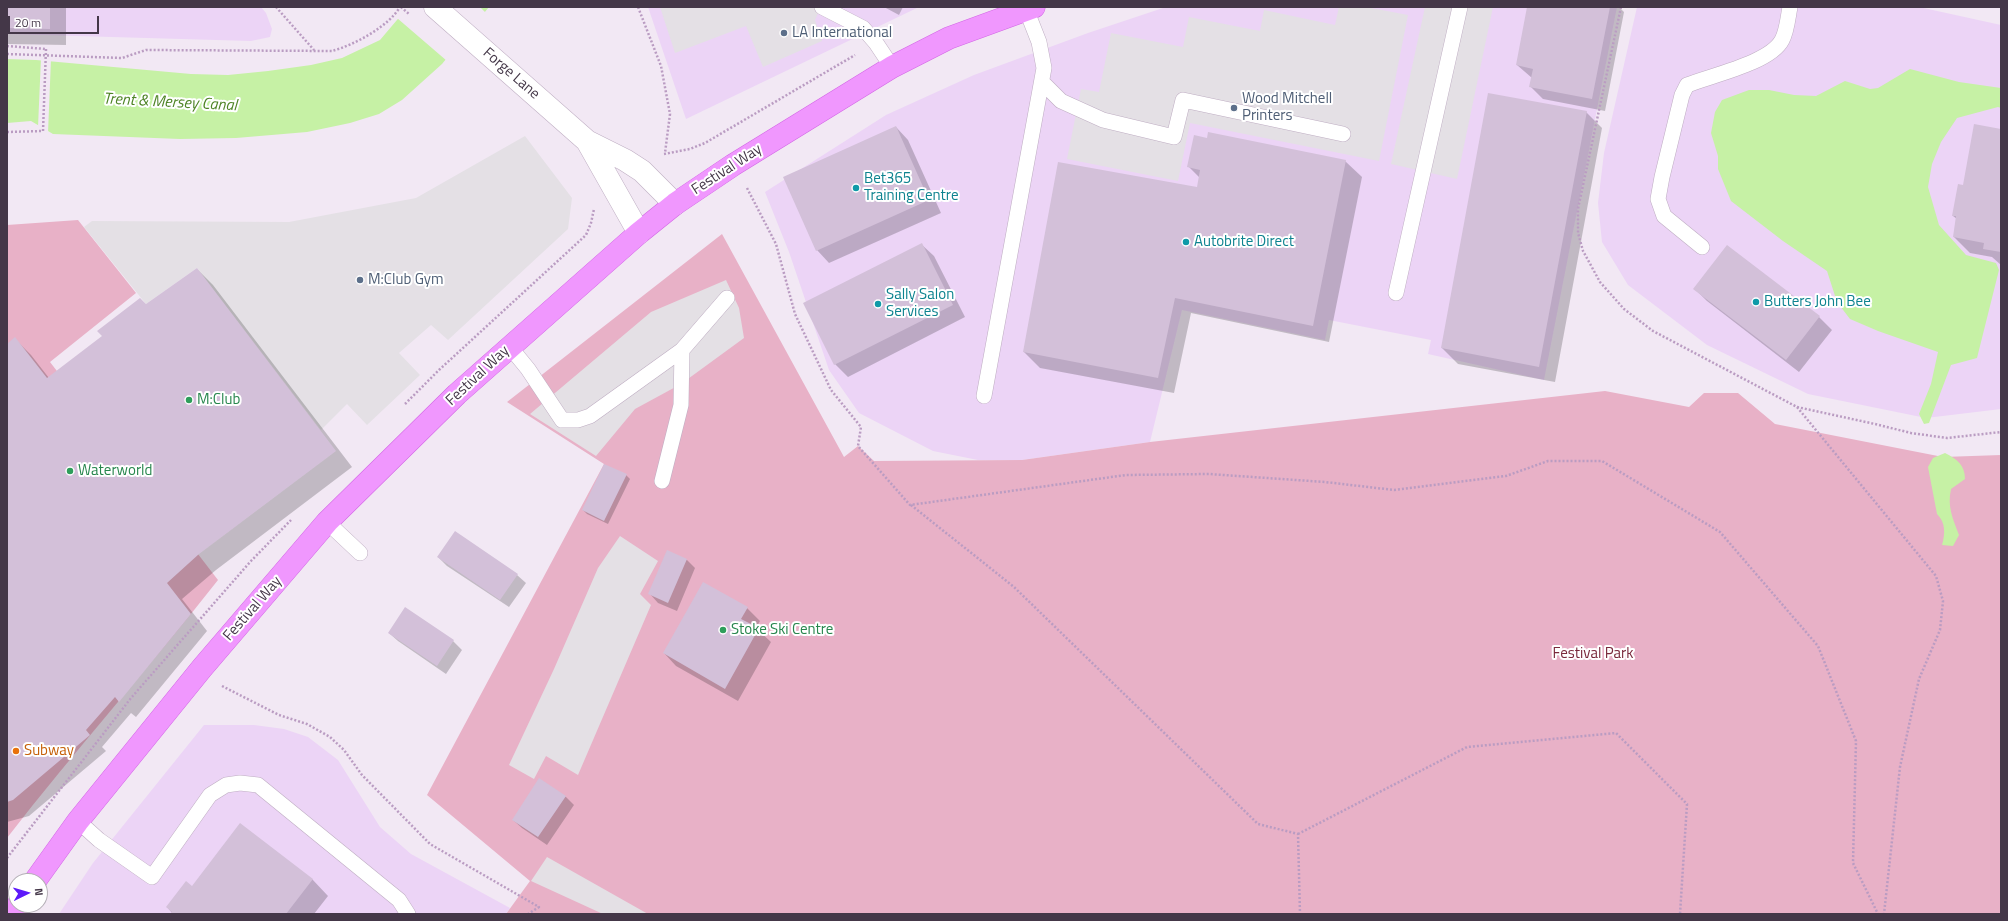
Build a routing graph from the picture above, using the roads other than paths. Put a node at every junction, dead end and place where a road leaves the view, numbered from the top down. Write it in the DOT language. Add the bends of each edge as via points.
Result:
graph roads {
  1 [pos="435,7"];
  2 [pos="822,7"];
  3 [pos="1460,7"];
  4 [pos="1790,7"];
  5 [pos="1030,8"];
  6 [pos="892,67"];
  7 [pos="1042,82"];
  8 [pos="1343,134"];
  9 [pos="587,142"];
  10 [pos="675,204"];
  11 [pos="639,233"];
  12 [pos="1702,247"];
  13 [pos="1396,293"];
  14 [pos="727,298"];
  15 [pos="510,347"];
  16 [pos="682,350"];
  17 [pos="984,396"];
  18 [pos="662,481"];
  19 [pos="327,522"];
  20 [pos="360,553"];
  21 [pos="78,821"];
  22 [pos="41,873"];
  23 [pos="408,914"];
  1 -- 9 [label="street, Forge Lane"];
  2 -- 6 [label="lane" via="863,28"];
  3 -- 13 [label="lane"];
  4 -- 12 [label="lane" via="1783,39 1774,50 1753,62 1687,84 1682,95 1658,199 1664,216"];
  5 -- 6 [label="main road, Festival Way" via="949,38"];
  5 -- 7 [label="lane" via="1044,68"];
  6 -- 10 [label="main road, Festival Way" via="733,165"];
  7 -- 8 [label="lane" via="1061,101 1103,120 1174,137 1183,100"];
  7 -- 17 [label="lane"];
  9 -- 10 [label="street, Forge Lane" via="642,171"];
  9 -- 11 [label="street, Forge Lane"];
  10 -- 11 [label="main road, Festival Way"];
  11 -- 15 [label="main road, Festival Way"];
  14 -- 16 [label="lane"];
  15 -- 16 [label="lane" via="562,420 578,420 590,416"];
  15 -- 19 [label="main road, Festival Way"];
  16 -- 18 [label="lane" via="681,405"];
  19 -- 20 [label="lane"];
  19 -- 21 [label="main road, Festival Way" via="202,668"];
  21 -- 22 [label="main road, Festival Way"];
  21 -- 23 [label="lane" via="99,840 152,877 210,795 226,785 258,785 399,900"];
}
